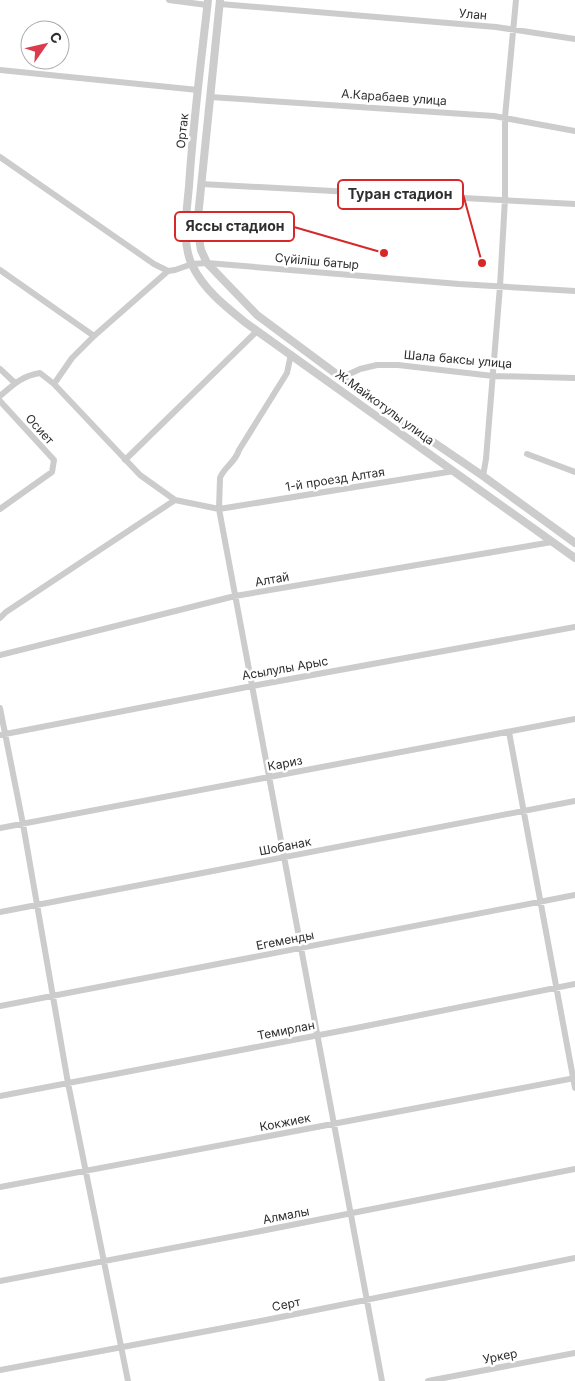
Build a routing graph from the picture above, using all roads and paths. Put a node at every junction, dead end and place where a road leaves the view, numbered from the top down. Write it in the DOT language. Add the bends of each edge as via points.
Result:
graph roads {
  1 [pos="169,0"];
  2 [pos="516,0"];
  3 [pos="191,1"];
  4 [pos="208,2"];
  5 [pos="220,2"];
  6 [pos="512,30"];
  7 [pos="575,39"];
  8 [pos="0,70"];
  9 [pos="198,90"];
  10 [pos="210,97"];
  11 [pos="504,117"];
  12 [pos="575,132"];
  13 [pos="0,157"];
  14 [pos="201,184"];
  15 [pos="505,200"];
  16 [pos="575,204"];
  17 [pos="206,263"];
  18 [pos="192,264"];
  19 [pos="0,270"];
  20 [pos="168,271"];
  21 [pos="500,286"];
  22 [pos="575,291"];
  23 [pos="257,330"];
  24 [pos="94,336"];
  25 [pos="291,354"];
  26 [pos="0,369"];
  27 [pos="493,376"];
  28 [pos="341,378"];
  29 [pos="575,378"];
  30 [pos="15,382"];
  31 [pos="54,384"];
  32 [pos="0,396"];
  33 [pos="0,401"];
  34 [pos="416,431"];
  35 [pos="410,440"];
  36 [pos="527,454"];
  37 [pos="126,460"];
  38 [pos="454,471"];
  39 [pos="575,472"];
  40 [pos="483,476"];
  41 [pos="175,500"];
  42 [pos="0,509"];
  43 [pos="219,509"];
  44 [pos="552,542"];
  45 [pos="575,543"];
  46 [pos="575,558"];
  47 [pos="235,596"];
  48 [pos="0,618"];
  49 [pos="575,627"];
  50 [pos="0,655"];
  51 [pos="252,686"];
  52 [pos="0,708"];
  53 [pos="575,719"];
  54 [pos="508,732"];
  55 [pos="2,735"];
  56 [pos="268,777"];
  57 [pos="575,801"];
  58 [pos="524,811"];
  59 [pos="23,824"];
  60 [pos="0,828"];
  61 [pos="283,857"];
  62 [pos="575,895"];
  63 [pos="541,902"];
  64 [pos="37,905"];
  65 [pos="0,912"];
  66 [pos="300,948"];
  67 [pos="575,984"];
  68 [pos="557,988"];
  69 [pos="53,996"];
  70 [pos="0,1006"];
  71 [pos="317,1036"];
  72 [pos="574,1078"];
  73 [pos="68,1083"];
  74 [pos="575,1088"];
  75 [pos="0,1096"];
  76 [pos="334,1124"];
  77 [pos="575,1169"];
  78 [pos="86,1172"];
  79 [pos="0,1187"];
  80 [pos="350,1214"];
  81 [pos="575,1258"];
  82 [pos="104,1261"];
  83 [pos="0,1280"];
  84 [pos="367,1300"];
  85 [pos="121,1347"];
  86 [pos="575,1353"];
  87 [pos="0,1370"];
  88 [pos="128,1381"];
  89 [pos="382,1381"];
  90 [pos="428,1381"];
  1 -- 3 [label="street"];
  2 -- 6 [label="street"];
  3 -- 4 [label="street"];
  4 -- 9 [label="street, Ортак"];
  5 -- 6 [label="street, Улан"];
  5 -- 10 [label="street, Ортак"];
  6 -- 7 [label="street, Улан"];
  6 -- 11 [label="street"];
  8 -- 9 [label="street"];
  9 -- 18 [label="street, Ортак" via="186,228"];
  10 -- 11 [label="street, А.Карабаев улица"];
  10 -- 14 [label="street, Ортак"];
  11 -- 12 [label="street, А.Карабаев улица"];
  11 -- 15 [label="street"];
  13 -- 20 [label="street"];
  14 -- 15 [label="street"];
  14 -- 17 [label="street, Ортак" via="197,227"];
  15 -- 16 [label="street"];
  15 -- 21 [label="street"];
  17 -- 18 [label="street, Сүйіліш батыр"];
  17 -- 21 [label="street, Сүйіліш батыр"];
  17 -- 28 [label="street, Ж.Майкотулы улица" via="257,315"];
  18 -- 20 [label="street, Сүйіліш батыр"];
  18 -- 23 [label="street, Ж.Майкотулы улица" via="216,298"];
  19 -- 24 [label="street"];
  20 -- 24 [label="street"];
  21 -- 22 [label="street, Сүйіліш батыр"];
  21 -- 27 [label="street"];
  23 -- 25 [label="street, Ж.Майкотулы улица"];
  23 -- 37 [label="street"];
  24 -- 31 [label="street" via="72,358"];
  25 -- 35 [label="street, Ж.Майкотулы улица"];
  25 -- 43 [label="street" via="287,373 236,460 220,478"];
  26 -- 30 [label="street"];
  27 -- 28 [label="street, Шала баксы улица" via="377,365"];
  27 -- 29 [label="street, Шала баксы улица"];
  27 -- 40 [label="street"];
  28 -- 34 [label="street, Ж.Майкотулы улица"];
  30 -- 31 [label="street" via="40,373"];
  30 -- 32 [label="street"];
  31 -- 37 [label="street"];
  33 -- 42 [label="street, Осиет" via="54,460 52,472"];
  34 -- 35 [label="street"];
  34 -- 40 [label="street, Ж.Майкотулы улица"];
  35 -- 38 [label="street, Ж.Майкотулы улица"];
  36 -- 39 [label="street"];
  37 -- 41 [label="street" via="140,475"];
  38 -- 43 [label="street, 1-й проезд Алтая"];
  38 -- 44 [label="street, Ж.Майкотулы улица"];
  40 -- 45 [label="street, Ж.Майкотулы улица"];
  41 -- 43 [label="street"];
  41 -- 48 [label="street"];
  43 -- 47 [label="street"];
  44 -- 46 [label="street, Ж.Майкотулы улица"];
  44 -- 47 [label="street, Алтай"];
  47 -- 50 [label="street, Алтай"];
  47 -- 51 [label="street"];
  49 -- 51 [label="street, Асылулы Арыс"];
  51 -- 55 [label="street, Асылулы Арыс"];
  51 -- 56 [label="street"];
  52 -- 55 [label="street"];
  53 -- 54 [label="street, Кариз"];
  54 -- 56 [label="street, Кариз"];
  54 -- 58 [label="street"];
  55 -- 59 [label="street"];
  56 -- 59 [label="street, Кариз"];
  56 -- 61 [label="street"];
  57 -- 58 [label="street, Шобанак"];
  58 -- 61 [label="street, Шобанак"];
  58 -- 63 [label="street"];
  59 -- 60 [label="street, Кариз"];
  59 -- 64 [label="street"];
  61 -- 64 [label="street, Шобанак"];
  61 -- 66 [label="street"];
  62 -- 63 [label="street, Егеменды"];
  63 -- 66 [label="street, Егеменды"];
  63 -- 68 [label="street"];
  64 -- 65 [label="street, Шобанак"];
  64 -- 69 [label="street"];
  66 -- 69 [label="street, Егеменды"];
  66 -- 71 [label="street"];
  67 -- 68 [label="street, Темирлан"];
  68 -- 71 [label="street, Темирлан"];
  68 -- 72 [label="street"];
  69 -- 70 [label="street, Егеменды"];
  69 -- 73 [label="street"];
  71 -- 73 [label="street, Темирлан"];
  71 -- 76 [label="street"];
  72 -- 74 [label="street"];
  72 -- 76 [label="street, Кокжиек"];
  73 -- 75 [label="street, Темирлан"];
  73 -- 78 [label="street"];
  76 -- 78 [label="street, Кокжиек"];
  76 -- 80 [label="street"];
  77 -- 80 [label="street, Алмалы"];
  78 -- 79 [label="street, Кокжиек"];
  78 -- 82 [label="street"];
  80 -- 82 [label="street, Алмалы"];
  80 -- 84 [label="street"];
  81 -- 84 [label="street, Серт"];
  82 -- 83 [label="street, Алмалы"];
  82 -- 85 [label="street"];
  84 -- 85 [label="street, Серт"];
  84 -- 89 [label="street"];
  85 -- 87 [label="street, Серт"];
  85 -- 88 [label="street"];
  86 -- 90 [label="street, Уркер"];
}
